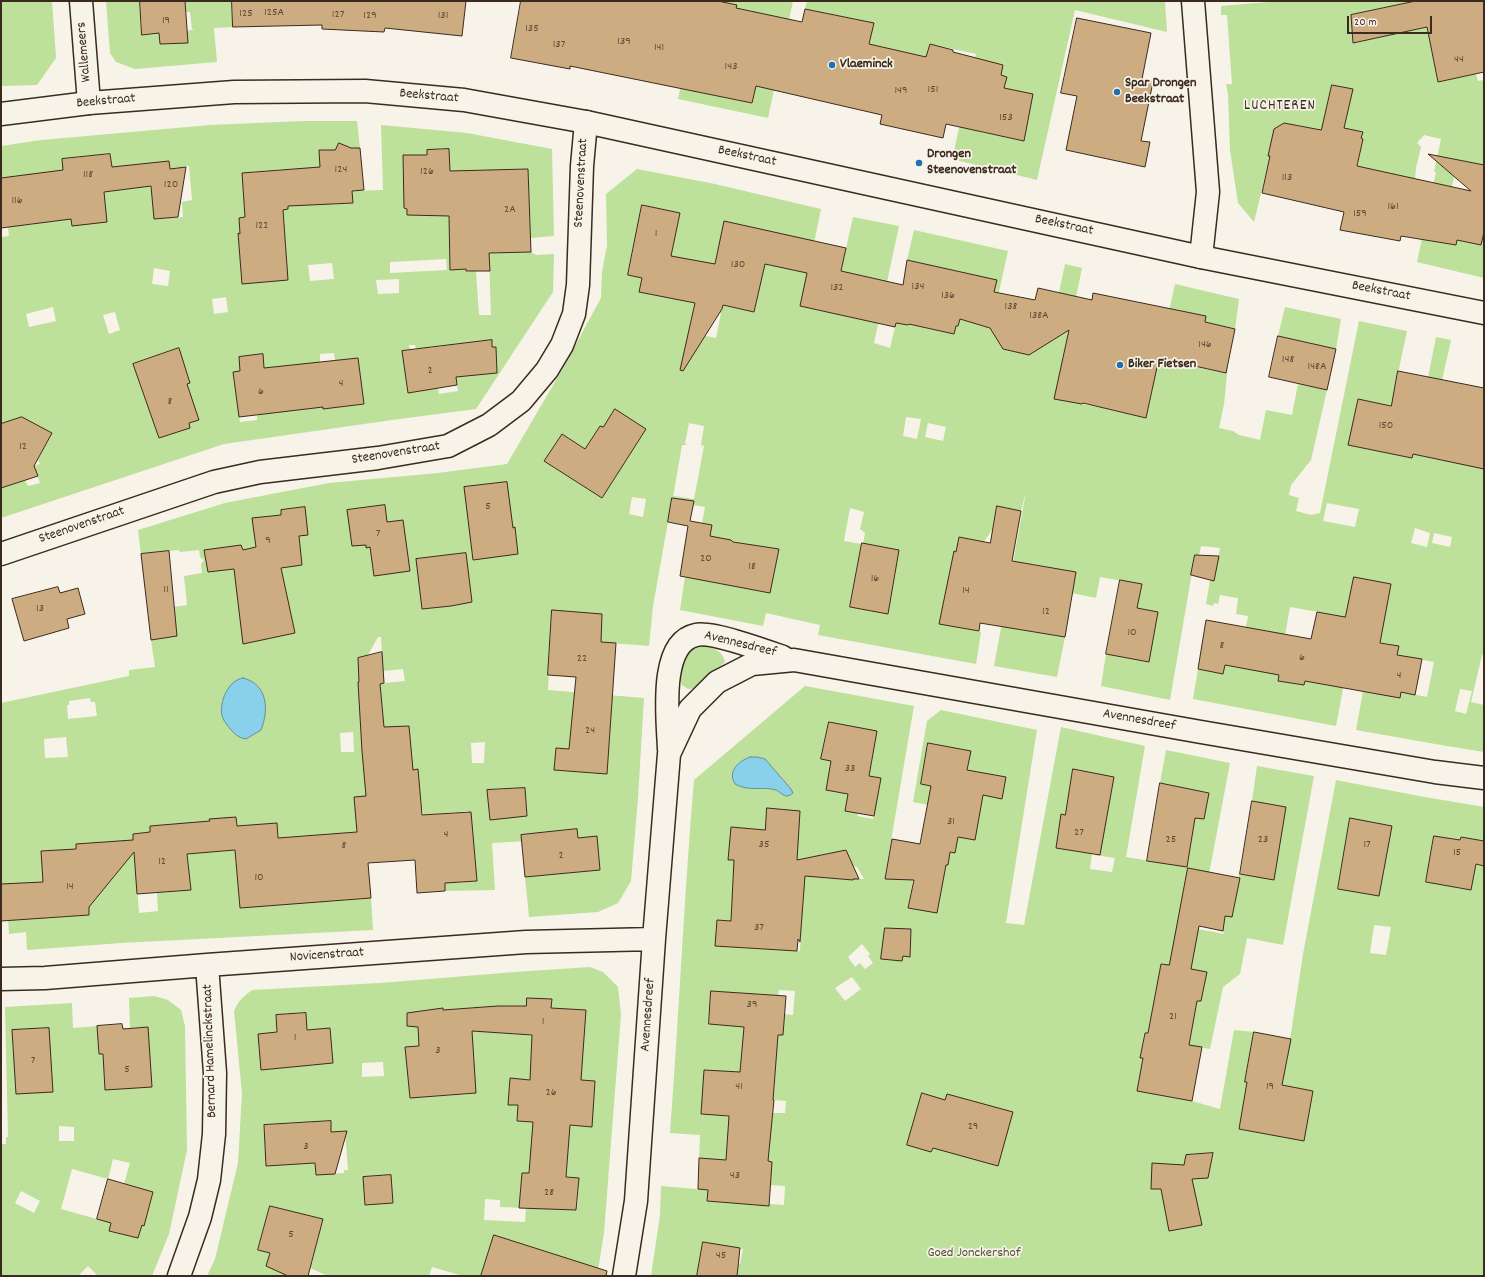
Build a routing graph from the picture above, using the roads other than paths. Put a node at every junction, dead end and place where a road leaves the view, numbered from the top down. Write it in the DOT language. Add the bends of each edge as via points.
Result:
graph roads {
  1 [pos="81,1"];
  2 [pos="1193,1"];
  3 [pos="89,102"];
  4 [pos="1,114"];
  5 [pos="586,122"];
  6 [pos="1201,257"];
  7 [pos="1484,313"];
  8 [pos="1,554"];
  9 [pos="794,660"];
  10 [pos="669,754"];
  11 [pos="1484,778"];
  12 [pos="654,939"];
  13 [pos="208,965"];
  14 [pos="1,979"];
  15 [pos="180,1276"];
  16 [pos="624,1276"];
  1 -- 3 [label="street, Wallemeers"];
  2 -- 6 [label="street" via="1208,192"];
  3 -- 4 [label="street, Beekstraat"];
  3 -- 5 [label="street, Beekstraat" via="234,92 365,91 464,100"];
  5 -- 6 [label="street, Beekstraat"];
  5 -- 8 [label="street, Steenovenstraat" via="578,285 574,314 562,345 547,370 521,401 489,425 448,446 378,458 260,472 214,482"];
  6 -- 7 [label="street, Beekstraat"];
  9 -- 10 [label="street, Avennesdreef" via="752,664 717,682 690,709"];
  9 -- 10 [label="street, Avennesdreef" via="716,636 697,634 683,642 674,654 668,681"];
  9 -- 11 [label="street, Avennesdreef" via="1435,772"];
  10 -- 12 [label="street, Avennesdreef"];
  12 -- 13 [label="street, Novicenstraat" via="526,942"];
  12 -- 16 [label="street, Avennesdreef" via="636,1202"];
  13 -- 14 [label="street, Novicenstraat"];
  13 -- 15 [label="street, Bernard Hamelinckstraat" via="215,1073 214,1134 209,1180 200,1217"];
}
